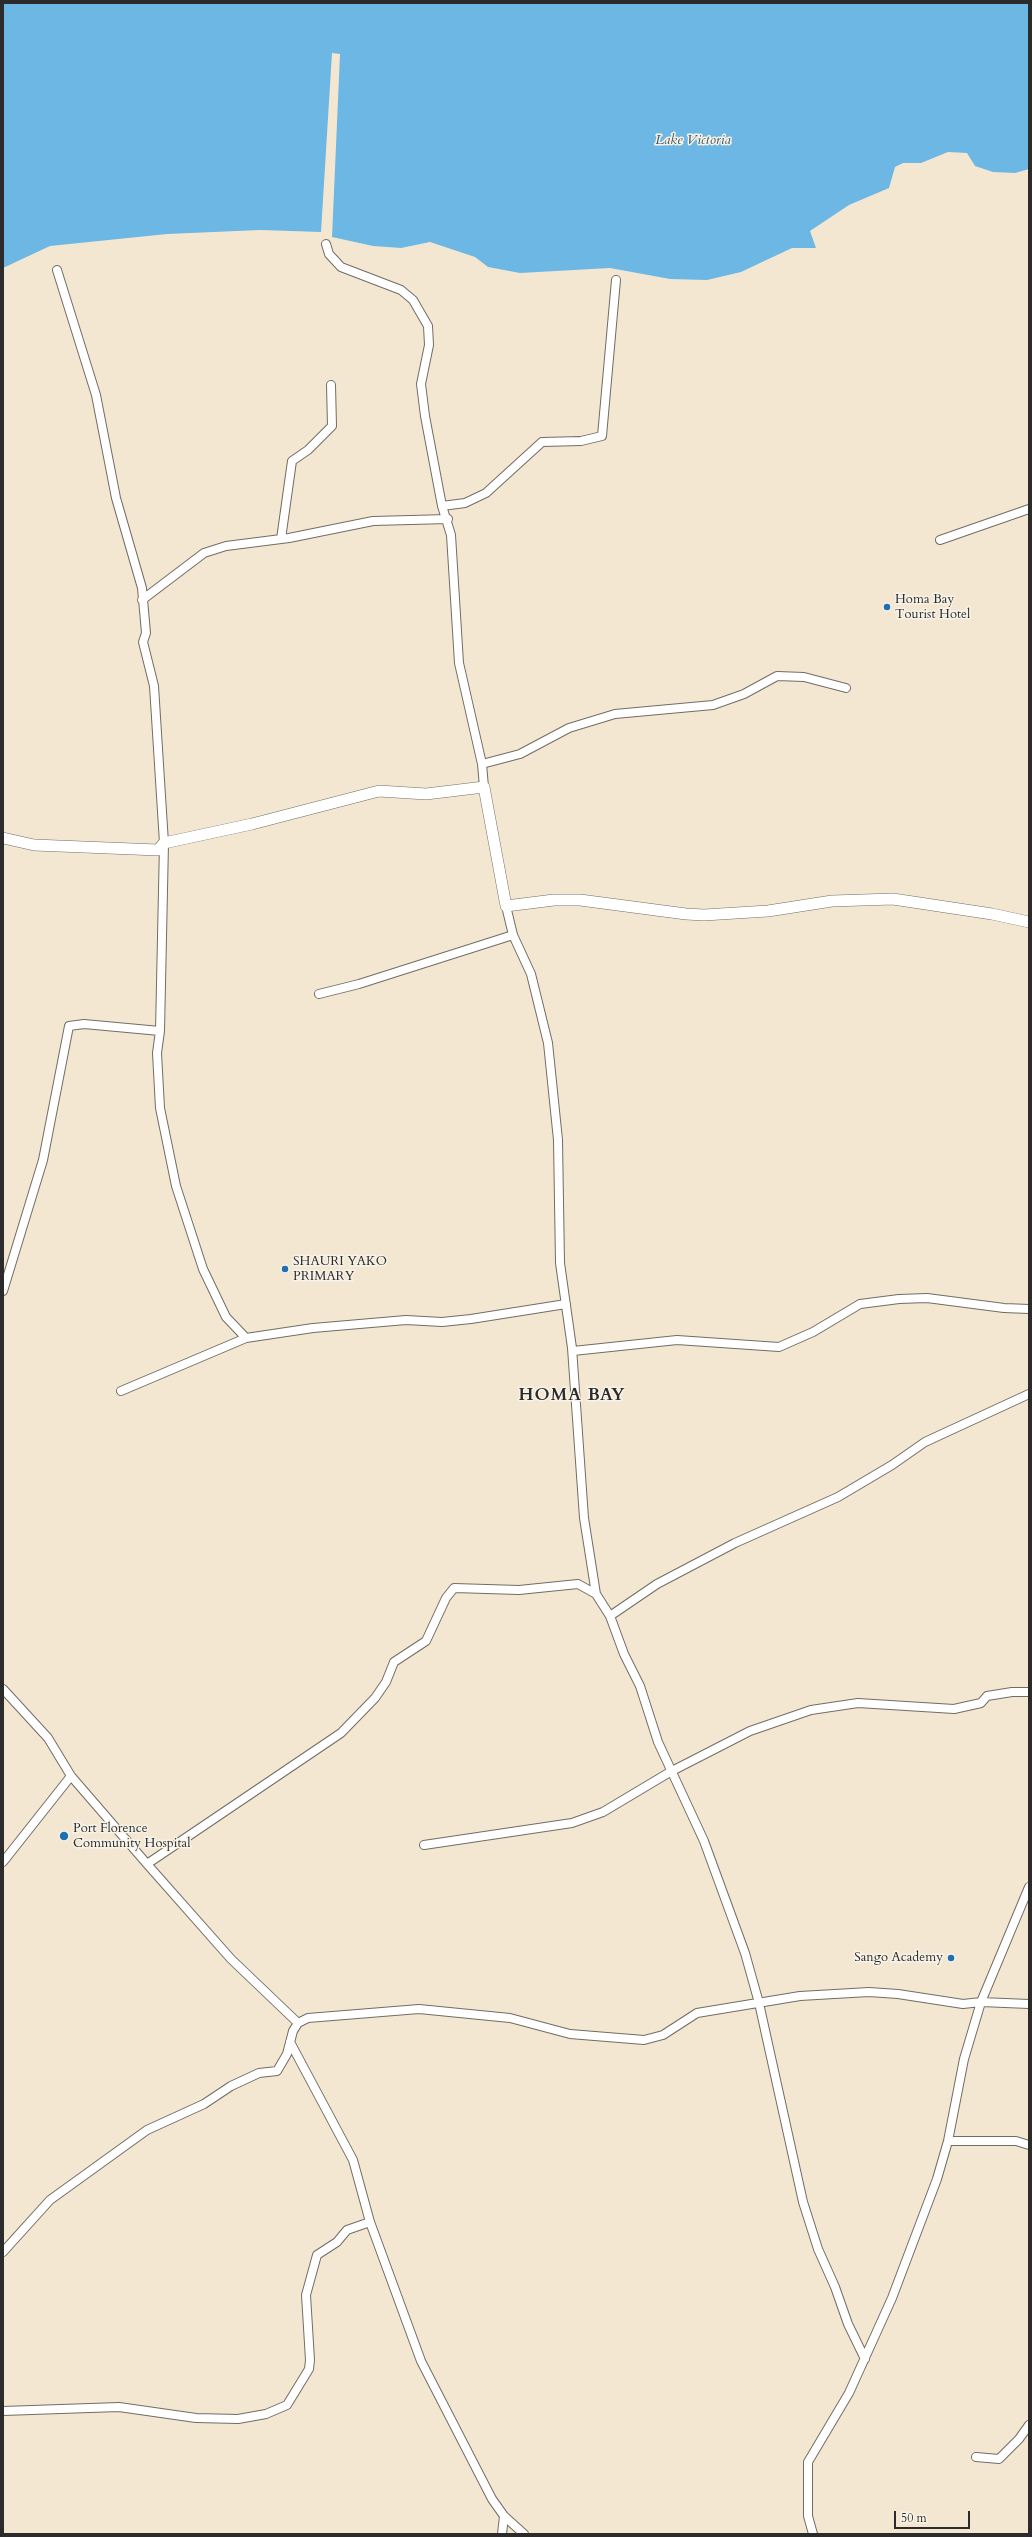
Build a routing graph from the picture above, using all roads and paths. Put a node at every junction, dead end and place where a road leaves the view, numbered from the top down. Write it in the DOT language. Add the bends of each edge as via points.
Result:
graph roads {
  1 [pos="326,244"];
  2 [pos="56,270"];
  3 [pos="616,280"];
  4 [pos="331,385"];
  5 [pos="442,506"];
  6 [pos="1029,509"];
  7 [pos="448,519"];
  8 [pos="281,539"];
  9 [pos="940,540"];
  10 [pos="142,600"];
  11 [pos="846,688"];
  12 [pos="482,764"];
  13 [pos="484,787"];
  14 [pos="3,838"];
  15 [pos="164,843"];
  16 [pos="506,906"];
  17 [pos="1029,922"];
  18 [pos="513,935"];
  19 [pos="319,994"];
  20 [pos="160,1031"];
  21 [pos="3,1291"];
  22 [pos="566,1304"];
  23 [pos="1029,1309"];
  24 [pos="246,1338"];
  25 [pos="572,1348"];
  26 [pos="121,1391"];
  27 [pos="1029,1394"];
  28 [pos="596,1594"];
  29 [pos="610,1616"];
  30 [pos="3,1689"];
  31 [pos="1029,1692"];
  32 [pos="670,1772"];
  33 [pos="71,1776"];
  34 [pos="424,1845"];
  35 [pos="3,1862"];
  36 [pos="147,1864"];
  37 [pos="1029,1887"];
  38 [pos="980,2002"];
  39 [pos="759,2003"];
  40 [pos="1029,2004"];
  41 [pos="298,2023"];
  42 [pos="290,2042"];
  43 [pos="948,2141"];
  44 [pos="1029,2145"];
  45 [pos="370,2222"];
  46 [pos="3,2252"];
  47 [pos="865,2359"];
  48 [pos="3,2411"];
  49 [pos="1029,2425"];
  50 [pos="976,2457"];
  51 [pos="504,2516"];
  52 [pos="502,2534"];
  53 [pos="524,2534"];
  54 [pos="813,2534"];
  1 -- 5 [label="street" via="329,254 340,267 401,290 413,300 428,326 429,345 421,384"];
  2 -- 10 [label="street" via="96,395 116,498 142,588"];
  3 -- 5 [label="street" via="602,436 581,441 542,442 486,493 465,503"];
  4 -- 8 [label="street" via="332,426 308,450 292,461"];
  5 -- 7 [label="street"];
  6 -- 9 [label="street"];
  7 -- 8 [label="street" via="373,521"];
  7 -- 12 [label="street" via="459,663"];
  8 -- 10 [label="street" via="226,546 204,553"];
  10 -- 15 [label="street" via="146,633 143,642 154,686"];
  11 -- 12 [label="street" via="791,674 777,676 744,694 713,706 615,714 569,728 520,754"];
  12 -- 13 [label="street"];
  13 -- 15 [label="street" via="426,794 379,791 252,824"];
  13 -- 16 [label="street"];
  14 -- 15 [label="street" via="34,845 151,850 158,850"];
  15 -- 20 [label="street"];
  16 -- 17 [label="street" via="554,900 580,900 704,915 768,911 832,901 894,899"];
  16 -- 18 [label="street"];
  18 -- 19 [label="street" via="359,984"];
  18 -- 22 [label="street" via="531,974 548,1043 558,1140 560,1263"];
  20 -- 21 [label="street" via="84,1024 69,1026 43,1160"];
  20 -- 24 [label="street" via="157,1053 160,1108 176,1186 203,1269 226,1317"];
  22 -- 24 [label="street" via="442,1322 406,1320 313,1328"];
  22 -- 25 [label="street"];
  23 -- 25 [label="street" via="926,1298 899,1299 860,1304 813,1332 779,1346 676,1340 573,1351"];
  24 -- 26 [label="street"];
  25 -- 28 [label="street" via="584,1518"];
  27 -- 29 [label="street" via="925,1442 838,1497 735,1543 657,1584"];
  28 -- 29 [label="street"];
  28 -- 36 [label="street" via="578,1584 519,1590 454,1588 446,1598 426,1641 394,1662 386,1682 375,1698 341,1733"];
  29 -- 32 [label="street" via="624,1654 640,1686"];
  30 -- 33 [label="street" via="48,1738"];
  31 -- 32 [label="street" via="987,1696 981,1703 954,1709 858,1703 833,1705 750,1731"];
  32 -- 34 [label="street" via="615,1806 572,1823"];
  32 -- 39 [label="street" via="704,1841 745,1953"];
  33 -- 35 [label="street"];
  33 -- 36 [label="street"];
  36 -- 41 [label="street" via="231,1958"];
  37 -- 38 [label="street"];
  38 -- 39 [label="street" via="963,2004 869,1992 800,1996"];
  38 -- 40 [label="street"];
  38 -- 43 [label="street" via="964,2059"];
  39 -- 41 [label="street" via="697,2013 663,2035 644,2040 570,2034 510,2018 419,2008 352,2012 308,2018"];
  39 -- 47 [label="street" via="803,2202 818,2249"];
  41 -- 42 [label="street"];
  42 -- 45 [label="street" via="353,2160"];
  42 -- 46 [label="street" via="288,2054 278,2071 259,2073 231,2086 204,2104 147,2130 50,2200"];
  43 -- 44 [label="street" via="1016,2141"];
  43 -- 47 [label="street" via="937,2179 892,2298"];
  45 -- 48 [label="street" via="347,2230 337,2242 317,2255 306,2295 309,2369 288,2405 266,2414 238,2419 196,2418 120,2407"];
  45 -- 51 [label="street" via="421,2361 492,2499"];
  47 -- 54 [label="street" via="849,2393 808,2462 808,2516"];
  49 -- 50 [label="street" via="999,2459"];
  51 -- 52 [label="street"];
  51 -- 53 [label="street"];
}
